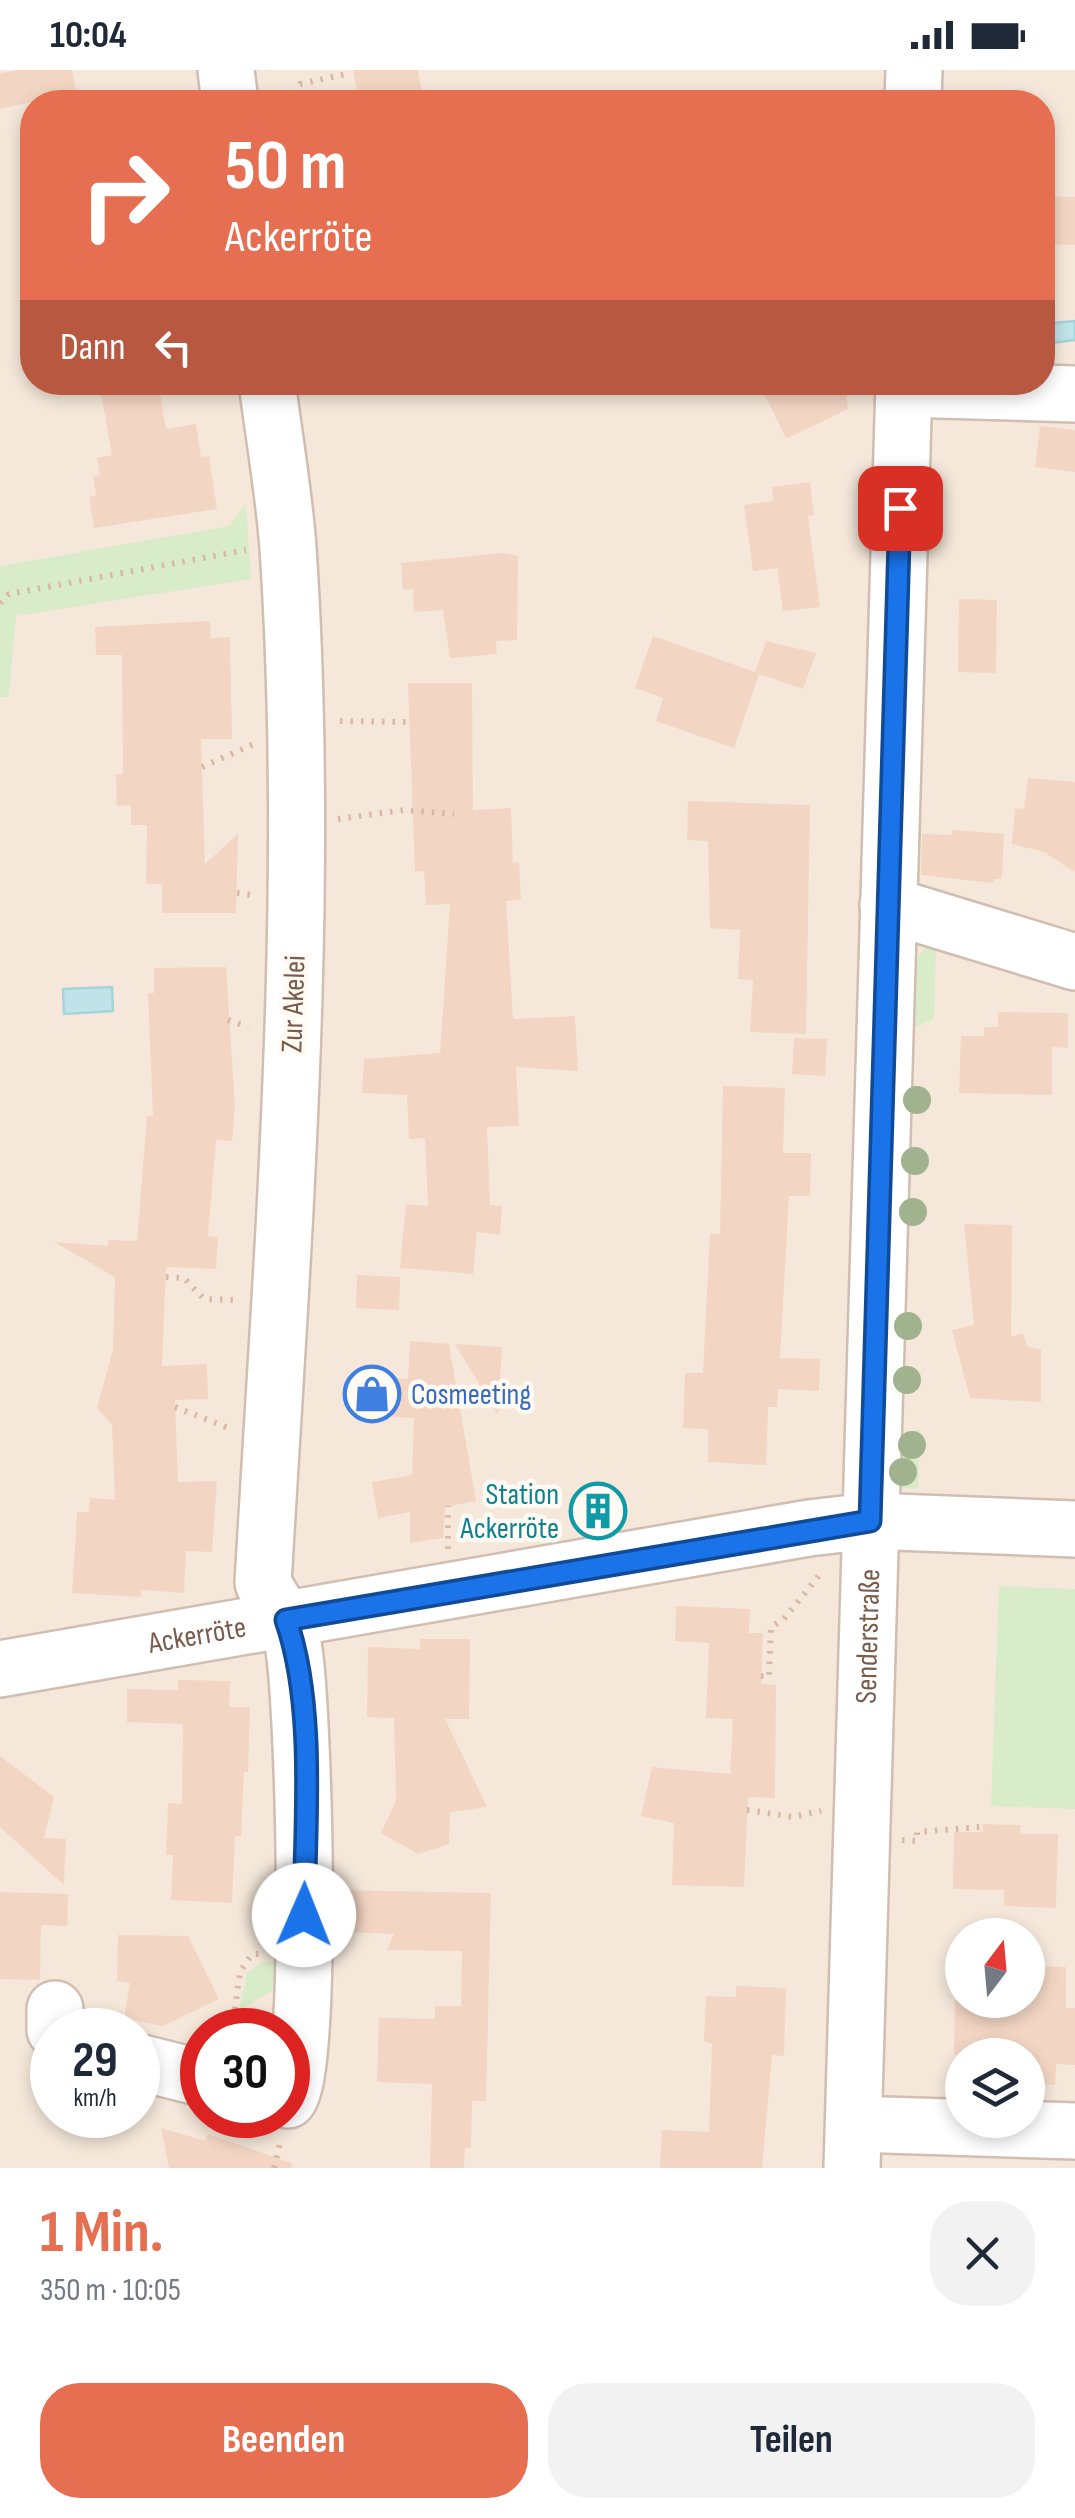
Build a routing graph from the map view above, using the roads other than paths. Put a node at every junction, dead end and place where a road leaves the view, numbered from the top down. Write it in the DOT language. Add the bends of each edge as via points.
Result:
graph roads {
  1 [pos="269,395"];
  2 [pos="904,395"];
  3 [pos="888,905"];
  4 [pos="1075,962"];
  5 [pos="870,1521"];
  6 [pos="1075,1529"];
  7 [pos="286,1620"];
  8 [pos="0,1669"];
  9 [pos="298,2008"];
  10 [pos="1075,2131"];
  11 [pos="853,2146"];
  1 -- 7 [label="street, Zur Akelei" via="288,544 297,824 263,1583"];
  2 -- 3 [label="street, Senderstraße"];
  3 -- 4 [label="street"];
  3 -- 5 [label="street, Senderstraße"];
  5 -- 6 [label="street, Ackerröte"];
  5 -- 7 [label="street, Ackerröte"];
  5 -- 11 [label="street, Senderstraße"];
  7 -- 8 [label="street, Ackerröte"];
  7 -- 9 [label="street, Zur Akelei" via="303,1741"];
  10 -- 11 [label="street"];
}
